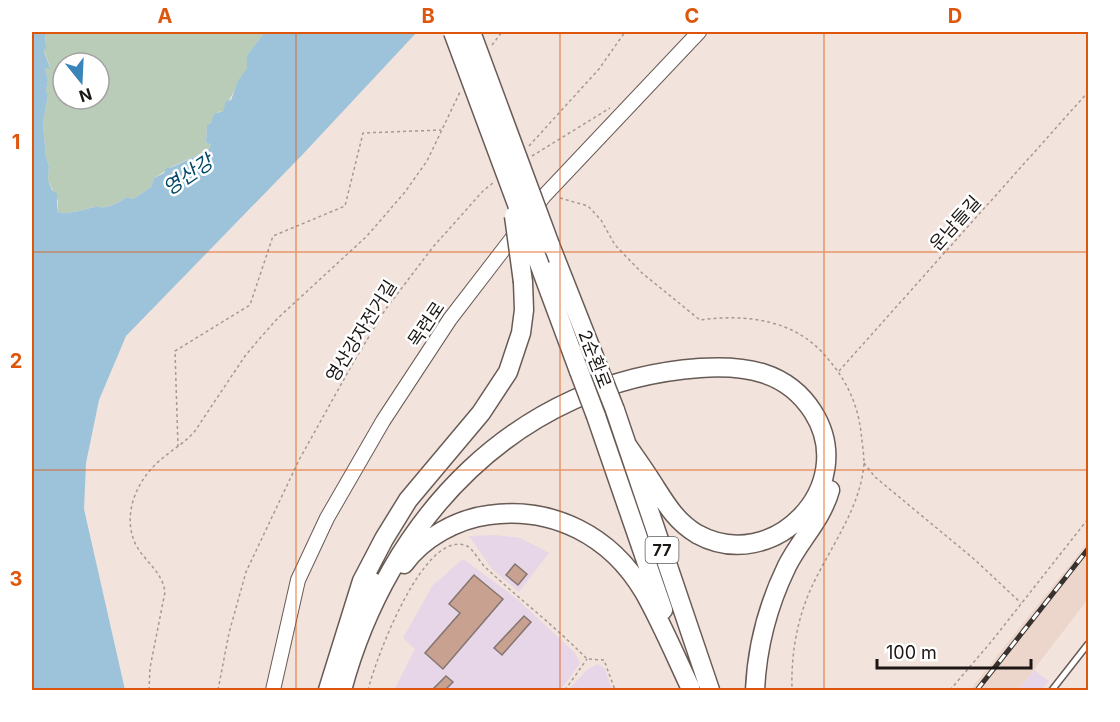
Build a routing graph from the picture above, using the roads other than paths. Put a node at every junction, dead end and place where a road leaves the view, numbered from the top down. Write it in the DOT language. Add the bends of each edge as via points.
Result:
graph roads {
  1 [pos="453,32"];
  2 [pos="471,32"];
  3 [pos="699,32"];
  4 [pos="505,183"];
  5 [pos="588,367"];
  6 [pos="627,445"];
  7 [pos="374,604"];
  8 [pos="350,622"];
  9 [pos="1089,644"];
  10 [pos="691,689"];
  11 [pos="273,690"];
  12 [pos="328,690"];
  13 [pos="342,690"];
  14 [pos="710,690"];
  15 [pos="755,690"];
  16 [pos="1052,690"];
  1 -- 4 [label="highway, 2순환로 / 77, bridge"];
  2 -- 5 [label="highway, 2순환로 / 77, bridge" via="550,245"];
  3 -- 11 [label="street, 목련로" via="544,196 450,319 383,420 327,518 298,580"];
  4 -- 5 [label="highway, 2순환로 / 77, bridge"];
  4 -- 8 [label="highway, bridge" via="523,282 521,333 507,372 481,413 408,500 384,539 362,581"];
  5 -- 6 [label="highway, 2순환로 / 77, bridge" via="615,410"];
  5 -- 10 [label="highway, 2순환로 / 77, bridge" via="596,416"];
  6 -- 7 [label="highway" via="679,522 715,541 733,544 765,541 792,526 818,494 826,452 814,415 795,390 756,370 732,366 666,371 625,380 537,419 492,448 467,470 413,533"];
  6 -- 14 [label="highway, 2순환로 / 77"];
  7 -- 10 [label="highway" via="410,555 434,535 475,516 520,512 543,516 583,530 620,560 644,592"];
  7 -- 13 [label="highway"];
  8 -- 12 [label="highway"];
  8 -- 15 [label="highway" via="391,551 424,506 471,456 520,418 567,394 634,370 702,358 756,360 785,369 817,399 834,436 836,460 828,499 788,566 762,633"];
  9 -- 16 [label="lane"];
}
